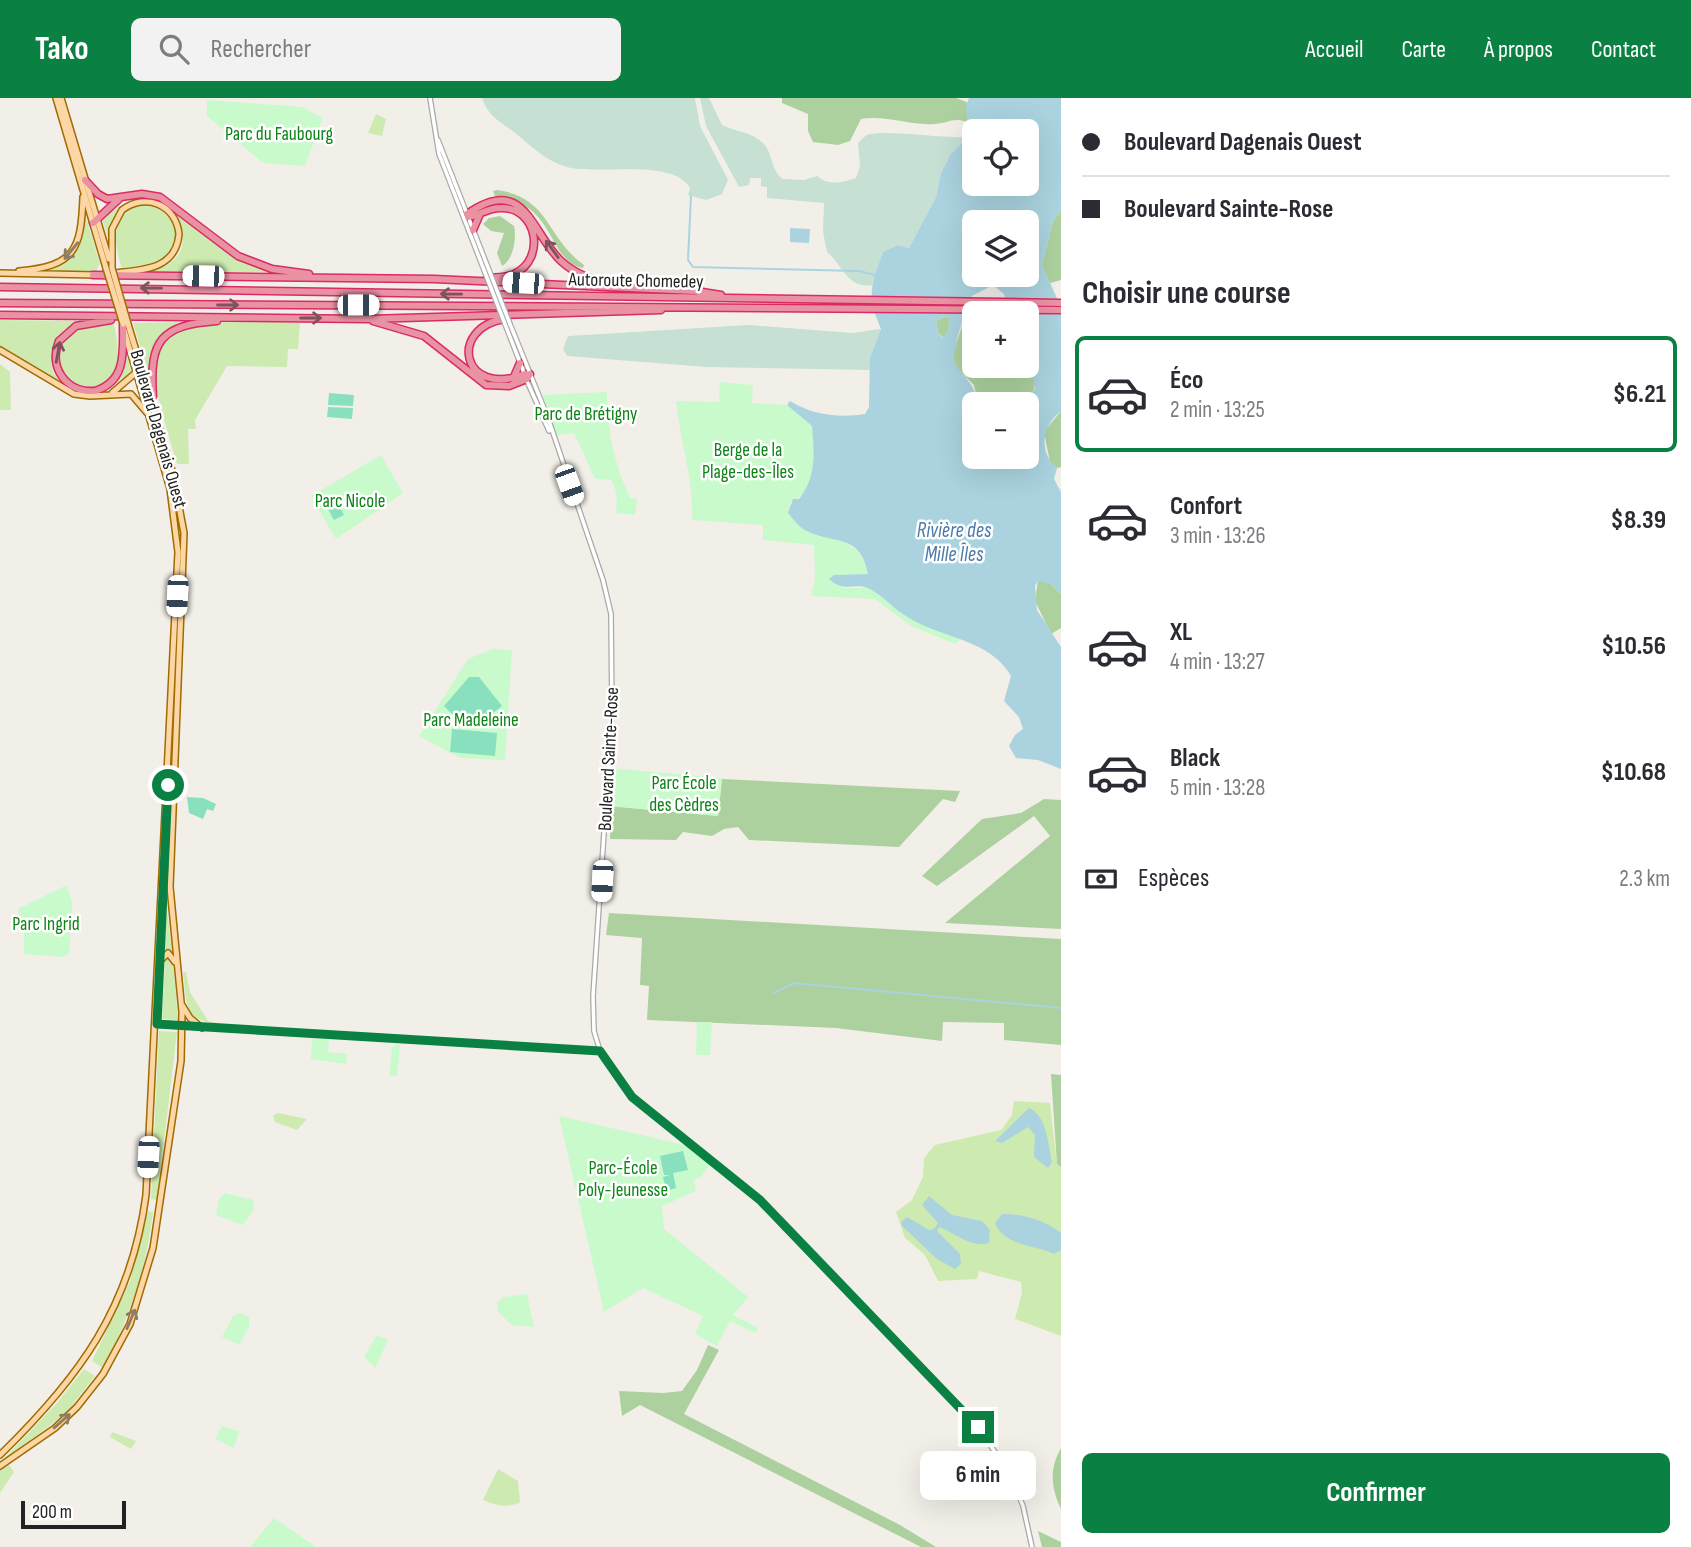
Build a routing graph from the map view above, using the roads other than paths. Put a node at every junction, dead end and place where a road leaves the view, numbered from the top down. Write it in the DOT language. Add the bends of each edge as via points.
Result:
graph roads {
  1 [pos="58,98"];
  2 [pos="430,98"];
  3 [pos="85,180"];
  4 [pos="83,190"];
  5 [pos="119,199"];
  6 [pos="480,214"];
  7 [pos="466,217"];
  8 [pos="95,221"];
  9 [pos="473,230"];
  10 [pos="109,268"];
  11 [pos="486,270"];
  12 [pos="0,273"];
  13 [pos="93,275"];
  14 [pos="342,278"];
  15 [pos="464,280"];
  16 [pos="0,287"];
  17 [pos="621,287"];
  18 [pos="740,299"];
  19 [pos="0,303"];
  20 [pos="1061,303"];
  21 [pos="853,304"];
  22 [pos="708,307"];
  23 [pos="1061,310"];
  24 [pos="0,315"];
  25 [pos="524,315"];
  26 [pos="261,318"];
  27 [pos="360,319"];
  28 [pos="126,321"];
  29 [pos="508,324"];
  30 [pos="0,350"];
  31 [pos="520,363"];
  32 [pos="139,370"];
  33 [pos="527,376"];
  34 [pos="513,379"];
  35 [pos="111,393"];
  36 [pos="153,396"];
  37 [pos="153,409"];
  38 [pos="150,416"];
  39 [pos="160,965"];
  40 [pos="178,969"];
  41 [pos="181,1003"];
  42 [pos="157,1024"];
  43 [pos="182,1026"];
  44 [pos="202,1028"];
  45 [pos="600,1051"];
  46 [pos="0,1455"];
  47 [pos="0,1466"];
  48 [pos="1032,1547"];
  1 -- 3 [label="main road, Boulevard Dagenais Ouest"];
  1 -- 4 [label="main road, Boulevard Dagenais Ouest"];
  2 -- 7 [label="street, Boulevard Sainte-Rose" via="436,135"];
  3 -- 5 [label="highway" via="102,197"];
  3 -- 8 [label="main road, Boulevard Dagenais Ouest"];
  4 -- 8 [label="main road, Boulevard Dagenais Ouest"];
  4 -- 12 [label="main road, one-way" via="82,232 67,258 48,268"];
  5 -- 8 [label="highway"];
  5 -- 14 [label="highway" via="142,194 160,197 248,261"];
  6 -- 7 [label="highway"];
  6 -- 9 [label="highway"];
  6 -- 15 [label="highway" via="503,208 521,215 533,232 533,251 512,275"];
  7 -- 9 [label="street, Boulevard Sainte-Rose"];
  7 -- 11 [label="street, Boulevard Sainte-Rose"];
  17 -- 7 [label="highway, one-way" via="585,277 564,264 532,217 519,206 495,203"];
  8 -- 10 [label="main road, Boulevard Dagenais Ouest"];
  9 -- 11 [label="street, Boulevard Sainte-Rose"];
  10 -- 13 [label="main road" via="112,229 120,212 142,201 169,211 179,234 167,260 149,269"];
  10 -- 28 [label="main road, Boulevard Dagenais Ouest, bridge"];
  11 -- 29 [label="street, Boulevard Sainte-Rose, bridge"];
  12 -- 13 [label="main road"];
  13 -- 14 [label="highway"];
  14 -- 15 [label="highway"];
  15 -- 17 [label="highway"];
  18 -- 16 [label="highway, Autoroute Chomedey, one-way"];
  17 -- 18 [label="highway" via="696,291"];
  18 -- 21 [label="highway, Autoroute Chomedey"];
  19 -- 22 [label="highway, Autoroute Chomedey, one-way"];
  20 -- 21 [label="highway, Autoroute Chomedey"];
  21 -- 22 [label="highway, Autoroute Chomedey"];
  21 -- 23 [label="highway, Autoroute Chomedey"];
  22 -- 25 [label="highway"];
  24 -- 28 [label="highway"];
  25 -- 27 [label="highway"];
  25 -- 34 [label="highway" via="483,326 474,334 469,349 471,363 482,376 496,381"];
  26 -- 27 [label="highway, one-way"];
  26 -- 28 [label="highway"];
  26 -- 36 [label="highway" via="189,323 172,330 152,356"];
  27 -- 33 [label="highway" via="425,336 486,386 503,387"];
  28 -- 28 [label="highway, one-way" via="122,362 113,381 88,391 65,381 55,359 64,334 81,324"];
  28 -- 32 [label="main road, Boulevard Dagenais Ouest"];
  29 -- 31 [label="street, Boulevard Sainte-Rose"];
  29 -- 33 [label="street, Boulevard Sainte-Rose"];
  30 -- 35 [label="main road" via="71,393"];
  31 -- 33 [label="street, Boulevard Sainte-Rose"];
  31 -- 34 [label="highway"];
  32 -- 35 [label="main road"];
  32 -- 37 [label="main road, Boulevard Dagenais Ouest"];
  32 -- 38 [label="main road, Boulevard Dagenais Ouest"];
  33 -- 34 [label="highway"];
  33 -- 45 [label="street, Boulevard Sainte-Rose" via="603,580 612,629 609,768 593,996"];
  35 -- 38 [label="main road" via="131,394"];
  36 -- 37 [label="main road"];
  37 -- 40 [label="main road, Boulevard Dagenais Ouest" via="177,486 184,543 170,887"];
  38 -- 39 [label="main road, Boulevard Dagenais Ouest" via="172,496 178,552"];
  39 -- 40 [label="main road" via="170,953"];
  39 -- 42 [label="main road, Boulevard Dagenais Ouest"];
  40 -- 41 [label="main road, Boulevard Dagenais Ouest"];
  41 -- 43 [label="main road, Boulevard Dagenais Ouest"];
  41 -- 44 [label="main road"];
  42 -- 43 [label="street"];
  42 -- 46 [label="main road, Boulevard Dagenais Ouest" via="145,1202 125,1284 108,1324 77,1372"];
  43 -- 44 [label="street"];
  47 -- 43 [label="main road, Boulevard Dagenais Ouest, one-way" via="55,1428 85,1399 132,1319 154,1242 181,1061"];
  44 -- 45 [label="street"];
  45 -- 48 [label="street, Boulevard Sainte-Rose" via="632,1097 760,1200 978,1427 1011,1476"];
}
